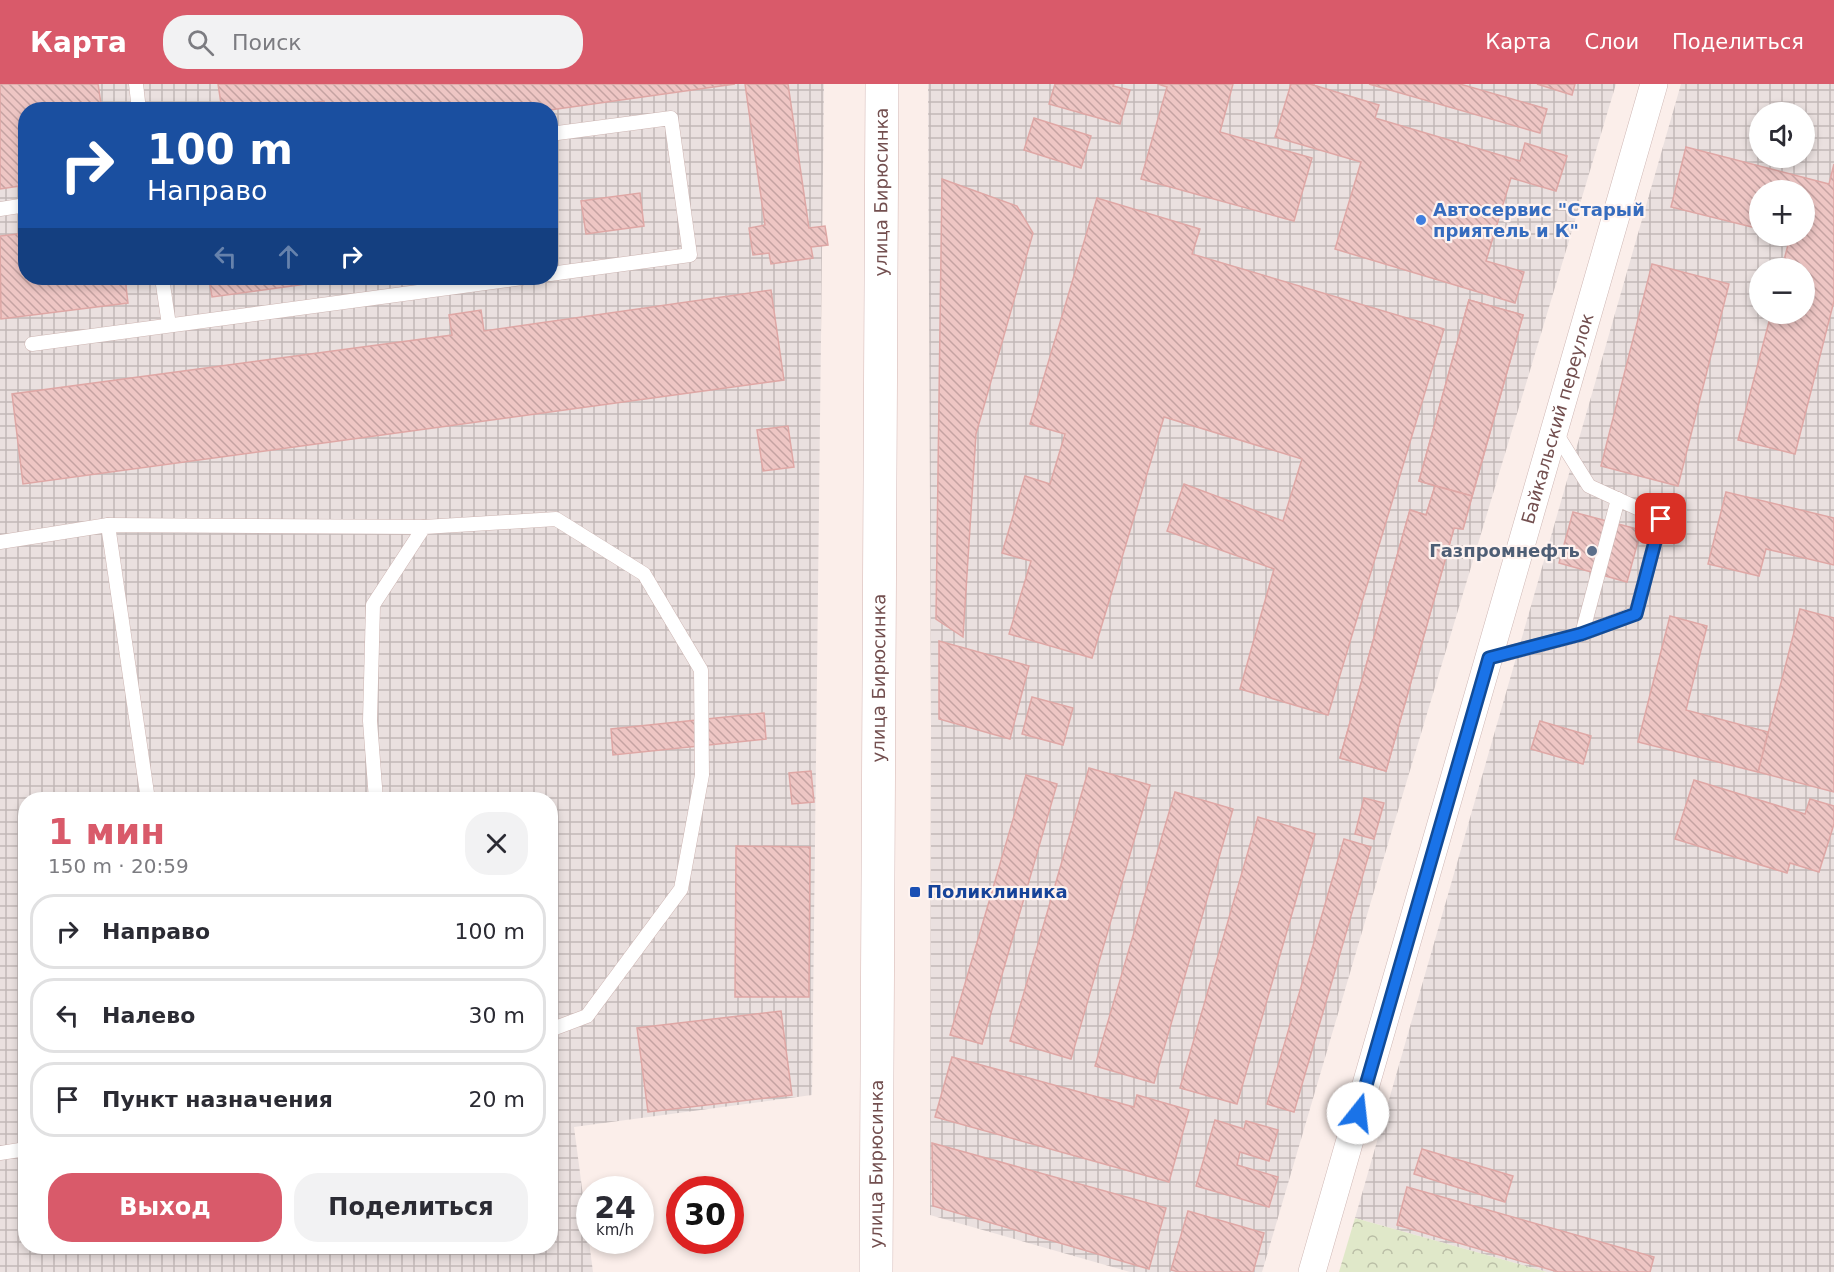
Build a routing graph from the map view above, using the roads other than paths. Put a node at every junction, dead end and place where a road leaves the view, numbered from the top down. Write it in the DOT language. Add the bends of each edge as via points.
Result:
graph roads {
  1 [pos="136,84"];
  2 [pos="882,84"];
  3 [pos="1654,84"];
  4 [pos="138,102"];
  5 [pos="558,133"];
  6 [pos="18,206"];
  7 [pos="0,209"];
  8 [pos="558,273"];
  9 [pos="163,285"];
  10 [pos="469,285"];
  11 [pos="169,325"];
  12 [pos="32,344"];
  13 [pos="1554,430"];
  14 [pos="1617,500"];
  15 [pos="108,525"];
  16 [pos="424,527"];
  17 [pos="0,542"];
  18 [pos="1581,634"];
  19 [pos="1489,658"];
  20 [pos="147,792"];
  21 [pos="375,792"];
  22 [pos="558,1027"];
  23 [pos="18,1150"];
  24 [pos="0,1153"];
  25 [pos="876,1272"];
  26 [pos="1312,1272"];
  1 -- 4 [label="lane"];
  2 -- 25 [label="main road, улица Бирюсинка"];
  3 -- 13 [label="street, Байкальский переулок"];
  5 -- 8 [label="lane" via="671,118 690,255"];
  6 -- 7 [label="lane"];
  9 -- 11 [label="lane"];
  10 -- 11 [label="lane"];
  11 -- 12 [label="lane"];
  13 -- 14 [label="lane" via="1589,486"];
  13 -- 19 [label="street, Байкальский переулок"];
  14 -- 18 [label="lane"];
  14 -- 18 [label="lane" via="1661,519 1636,614"];
  15 -- 16 [label="lane"];
  15 -- 17 [label="lane"];
  15 -- 20 [label="lane"];
  16 -- 21 [label="lane" via="373,605 370,721"];
  16 -- 22 [label="lane" via="556,519 644,574 702,670 702,776 681,890 587,1016"];
  18 -- 19 [label="lane"];
  19 -- 26 [label="street, Байкальский переулок"];
  23 -- 24 [label="lane"];
}
